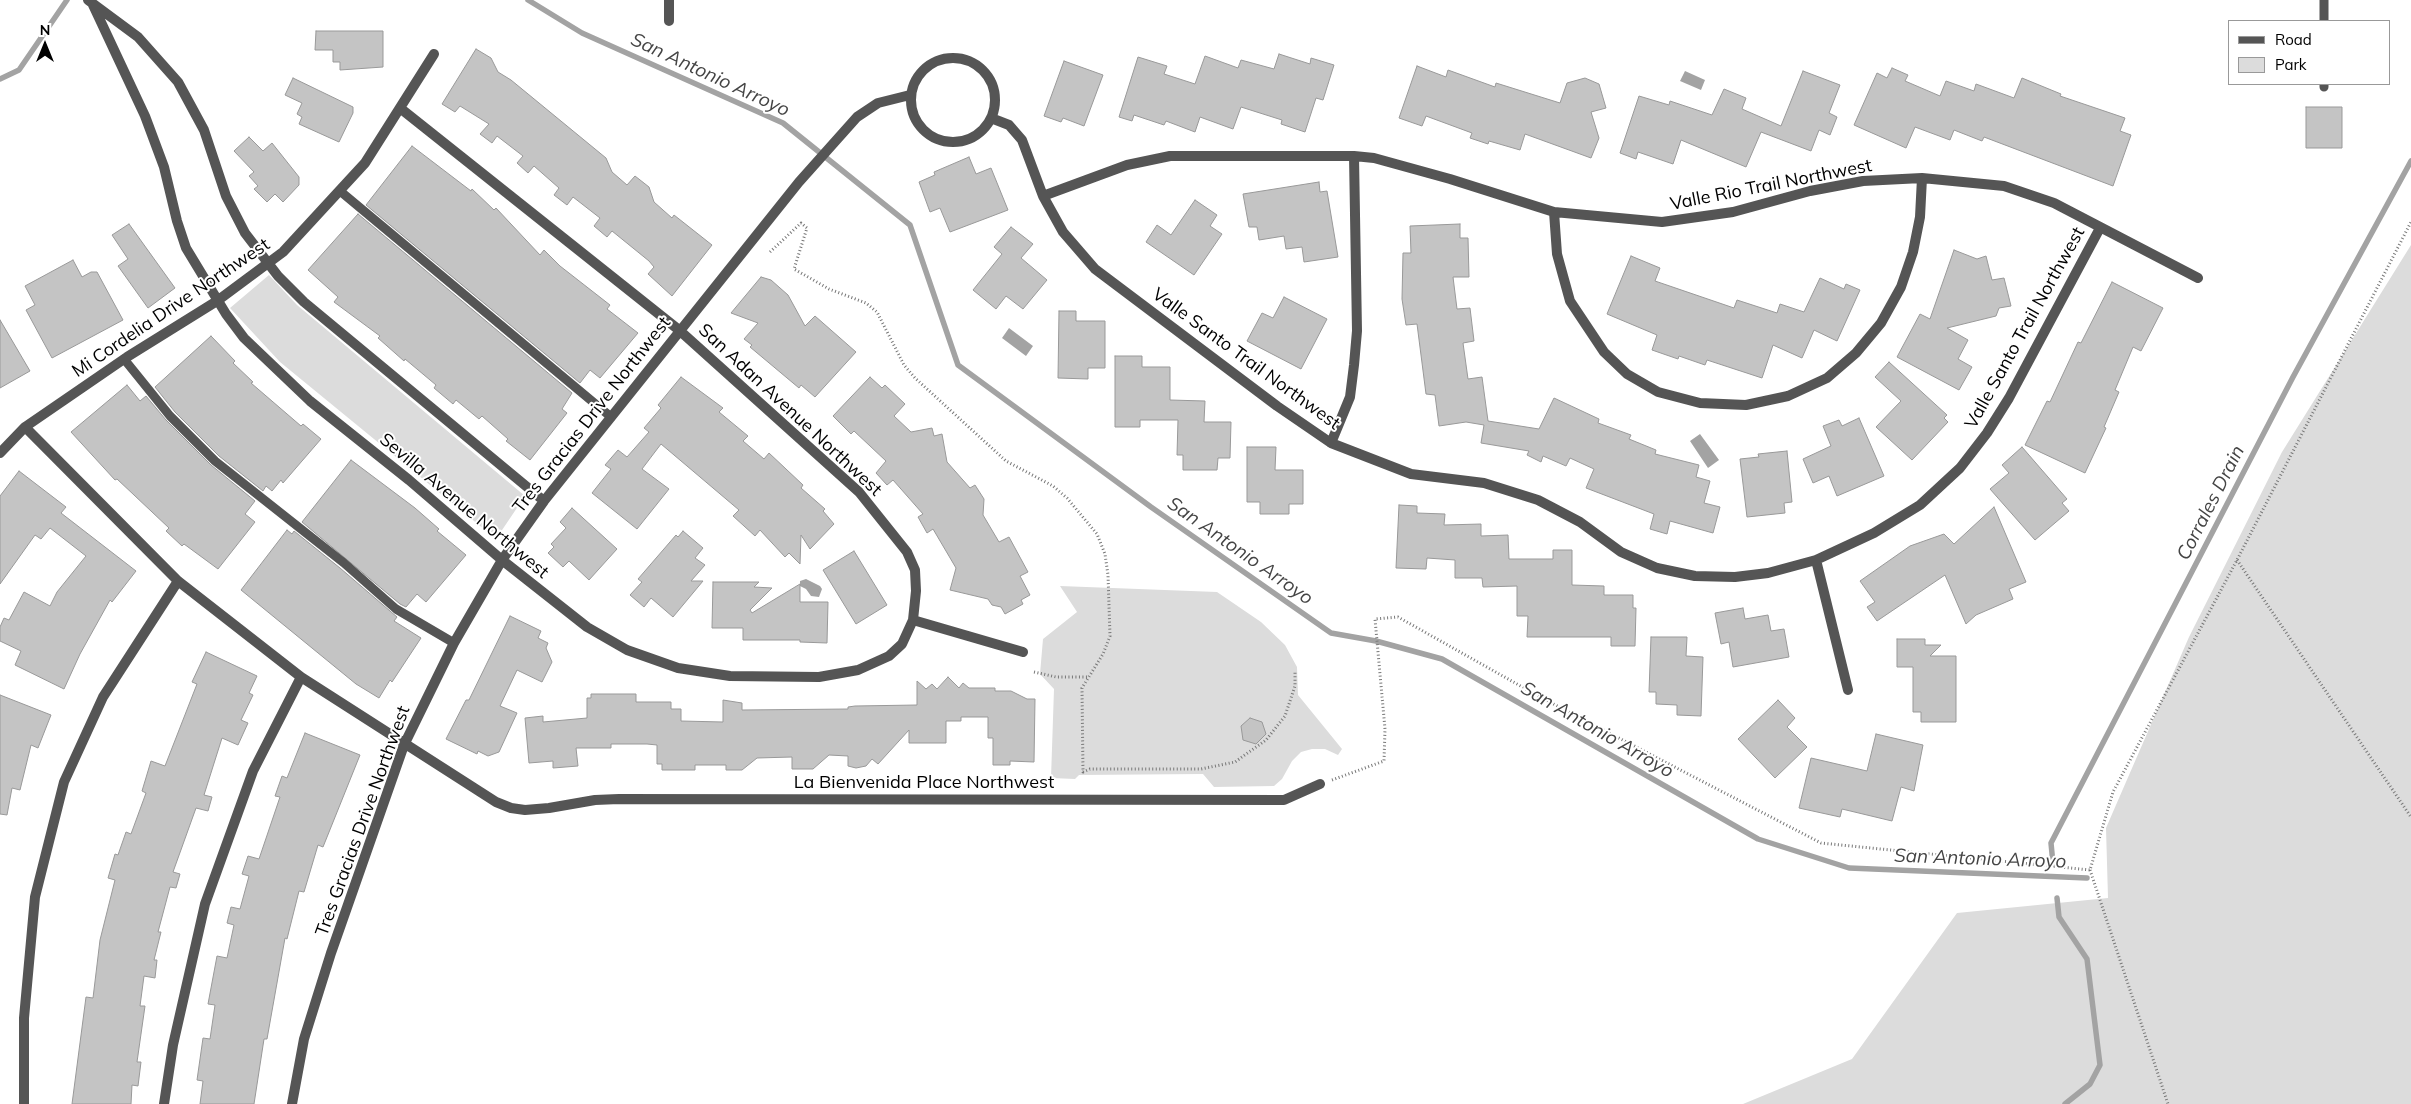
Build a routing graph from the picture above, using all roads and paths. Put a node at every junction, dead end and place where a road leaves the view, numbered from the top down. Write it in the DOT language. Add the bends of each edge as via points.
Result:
graph roads {
  1 [pos="669,0"];
  2 [pos="2324,0"];
  3 [pos="90,2"];
  4 [pos="669,20"];
  5 [pos="2324,20"];
  6 [pos="434,54"];
  7 [pos="910,95"];
  8 [pos="400,108"];
  9 [pos="991,118"];
  10 [pos="1354,156"];
  11 [pos="1922,178"];
  12 [pos="340,191"];
  13 [pos="1043,196"];
  14 [pos="1554,212"];
  15 [pos="2411,222"];
  16 [pos="2100,228"];
  17 [pos="770,252"];
  18 [pos="267,262"];
  19 [pos="2198,278"];
  20 [pos="217,301"];
  21 [pos="679,330"];
  22 [pos="124,359"];
  23 [pos="611,417"];
  24 [pos="25,427"];
  25 [pos="1331,443"];
  26 [pos="0,453"];
  27 [pos="544,502"];
  28 [pos="502,560"];
  29 [pos="1816,560"];
  30 [pos="2237,560"];
  31 [pos="178,581"];
  32 [pos="913,620"];
  33 [pos="454,644"];
  34 [pos="1023,652"];
  35 [pos="1295,671"];
  36 [pos="1034,672"];
  37 [pos="301,677"];
  38 [pos="1088,677"];
  39 [pos="1848,690"];
  40 [pos="404,745"];
  41 [pos="1320,784"];
  42 [pos="2411,817"];
  43 [pos="2090,870"];
  44 [pos="24,1104"];
  45 [pos="164,1104"];
  46 [pos="292,1104"];
  47 [pos="2168,1104"];
  1 -- 4 [label="street"];
  2 -- 5 [label="lane"];
  3 -- 18 [label="street, Sevilla Avenue Northwest" via="138,37 178,82 204,130 226,196 245,233"];
  3 -- 20 [label="street, Sevilla Avenue Northwest" via="145,116 164,167 186,248"];
  6 -- 8 [label="street, Mi Cordelia Drive Northwest"];
  7 -- 9 [label="street" via="911,110 917,123 939,140 970,139"];
  7 -- 9 [label="street" via="914,81 935,61 950,58 968,60 981,68 994,89 995,104"];
  7 -- 21 [label="street, Tres Gracias Drive Northwest" via="878,103 857,117 799,182"];
  8 -- 12 [label="street, Mi Cordelia Drive Northwest" via="366,162"];
  8 -- 21 [label="street, San Adan Avenue Northwest"];
  9 -- 13 [label="street, Valle Santo Trail Northwest" via="1009,125 1022,140"];
  10 -- 13 [label="street, Valle Rio Trail Northwest" via="1170,156 1127,165"];
  10 -- 14 [label="street, Valle Rio Trail Northwest" via="1374,158 1450,179"];
  10 -- 25 [label="street" via="1357,331 1350,397"];
  11 -- 14 [label="street, Valle Rio Trail Northwest" via="1863,181 1810,191 1733,212 1662,222"];
  11 -- 14 [label="street" via="1920,217 1913,252 1901,287 1881,323 1856,353 1827,378 1788,396 1746,405 1700,403 1658,392 1627,374 1604,352 1570,301 1556,254"];
  11 -- 16 [label="street, Valle Rio Trail Northwest" via="2004,186 2054,203"];
  12 -- 18 [label="street, Mi Cordelia Drive Northwest" via="283,252"];
  12 -- 23 [label="lane"];
  13 -- 25 [label="street, Valle Santo Trail Northwest" via="1063,232 1095,269"];
  15 -- 30 [label="path"];
  16 -- 19 [label="street, Valle Rio Trail Northwest"];
  16 -- 29 [label="street, Valle Santo Trail Northwest" via="2009,398 1960,468 1920,505 1874,533"];
  17 -- 38 [label="path" via="802,224 807,228 794,269 872,308 883,322 904,366 915,378 1006,461 1053,486 1082,513 1097,534 1105,554 1111,618 1110,636 1103,654"];
  18 -- 20 [label="street, Mi Cordelia Drive Northwest"];
  18 -- 27 [label="street, Sevilla Avenue Northwest" via="304,302"];
  20 -- 22 [label="street, Mi Cordelia Drive Northwest"];
  20 -- 28 [label="street, Sevilla Avenue Northwest" via="244,338 310,402 409,480"];
  21 -- 23 [label="street, Tres Gracias Drive Northwest"];
  21 -- 32 [label="street, San Adan Avenue Northwest" via="859,492 887,525 907,552 915,570"];
  22 -- 24 [label="street, Mi Cordelia Drive Northwest"];
  22 -- 33 [label="lane" via="170,416 214,461 344,563 396,609"];
  23 -- 27 [label="street, Tres Gracias Drive Northwest"];
  24 -- 26 [label="street, Mi Cordelia Drive Northwest"];
  24 -- 31 [label="street"];
  25 -- 29 [label="street, Valle Santo Trail Northwest" via="1410,474 1484,482 1538,500 1580,522 1621,552 1657,568 1695,576 1735,577 1768,573"];
  27 -- 28 [label="street, Tres Gracias Drive Northwest"];
  28 -- 32 [label="street, Sevilla Avenue Northwest" via="587,627 627,650 678,668 730,676 820,677 858,670 889,656 902,644"];
  28 -- 33 [label="street, Tres Gracias Drive Northwest"];
  29 -- 39 [label="street"];
  30 -- 42 [label="path"];
  30 -- 43 [label="path" via="2113,792"];
  31 -- 37 [label="street"];
  31 -- 44 [label="street" via="103,697 64,782 34,896 24,1018"];
  32 -- 34 [label="street"];
  33 -- 40 [label="street, Tres Gracias Drive Northwest"];
  35 -- 38 [label="path" via="1295,686 1285,716 1266,740 1235,762 1185,770 1090,769 1083,772 1082,688"];
  36 -- 38 [label="path" via="1056,677"];
  37 -- 40 [label="street"];
  37 -- 45 [label="street" via="253,771 205,904 173,1045"];
  40 -- 41 [label="street, La Bienvenida Place Northwest" via="496,802 525,810 619,799 1284,800"];
  40 -- 46 [label="street, Tres Gracias Drive Northwest" via="304,1039"];
  41 -- 43 [label="path" via="1384,761 1385,729 1375,619 1398,617 1540,697 1821,843"];
  43 -- 47 [label="path"];
}
